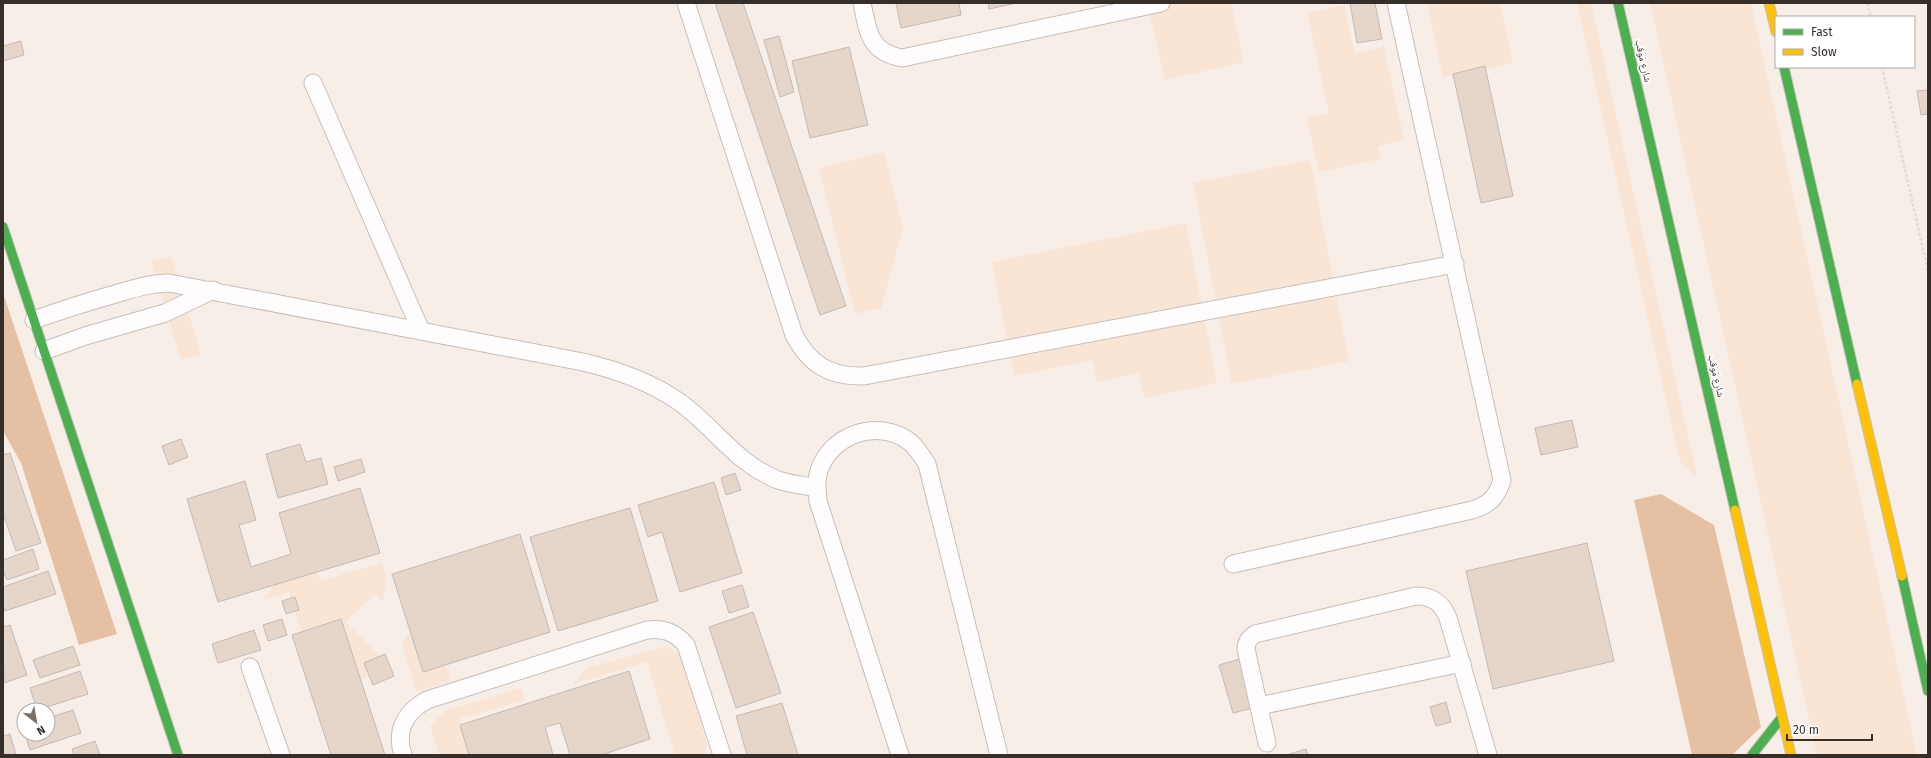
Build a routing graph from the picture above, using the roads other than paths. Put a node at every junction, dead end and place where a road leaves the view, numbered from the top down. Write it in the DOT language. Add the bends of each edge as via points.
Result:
graph roads {
  1 [pos="686,3"];
  2 [pos="862,3"];
  3 [pos="1160,3"];
  4 [pos="1396,3"];
  5 [pos="1618,3"];
  6 [pos="1769,3"];
  7 [pos="1775,28"];
  8 [pos="1784,68"];
  9 [pos="313,83"];
  10 [pos="3,227"];
  11 [pos="1455,264"];
  12 [pos="213,290"];
  13 [pos="34,320"];
  14 [pos="421,331"];
  15 [pos="44,351"];
  16 [pos="816,488"];
  17 [pos="1233,564"];
  18 [pos="1462,664"];
  19 [pos="250,668"];
  20 [pos="1928,692"];
  21 [pos="1259,706"];
  22 [pos="1782,717"];
  23 [pos="1267,743"];
  24 [pos="178,755"];
  25 [pos="281,755"];
  26 [pos="403,755"];
  27 [pos="722,755"];
  28 [pos="900,755"];
  29 [pos="999,755"];
  30 [pos="1488,755"];
  31 [pos="1752,755"];
  32 [pos="1791,755"];
  1 -- 11 [label="lane" via="794,335 811,360 836,374 864,376"];
  2 -- 3 [label="lane" via="871,40 890,56 902,58"];
  4 -- 11 [label="lane"];
  5 -- 22 [label="main road, شارع مَوقب"];
  6 -- 7 [label="main road"];
  8 -- 20 [label="main road"];
  9 -- 14 [label="lane"];
  10 -- 13 [label="main road"];
  11 -- 17 [label="lane" via="1501,469 1499,491 1483,507"];
  12 -- 13 [label="lane" via="157,283 75,305"];
  12 -- 14 [label="lane"];
  12 -- 15 [label="lane" via="165,313 85,336"];
  13 -- 15 [label="main road"];
  14 -- 16 [label="lane" via="583,362 632,376 679,402 699,418 730,450 760,471 778,480"];
  15 -- 24 [label="main road"];
  16 -- 28 [label="lane"];
  16 -- 29 [label="lane" via="818,473 832,449 856,434 869,430 897,435 919,452 927,464"];
  18 -- 21 [label="lane"];
  18 -- 21 [label="lane" via="1445,610 1432,598 1416,596 1255,634 1248,640 1246,649"];
  18 -- 30 [label="lane"];
  19 -- 25 [label="lane"];
  21 -- 23 [label="lane"];
  22 -- 31 [label="main road"];
  22 -- 32 [label="main road, شارع مَوقب"];
  26 -- 27 [label="lane" via="400,740 403,722 417,705 427,700 647,630 658,629 679,636 686,645"];
}
